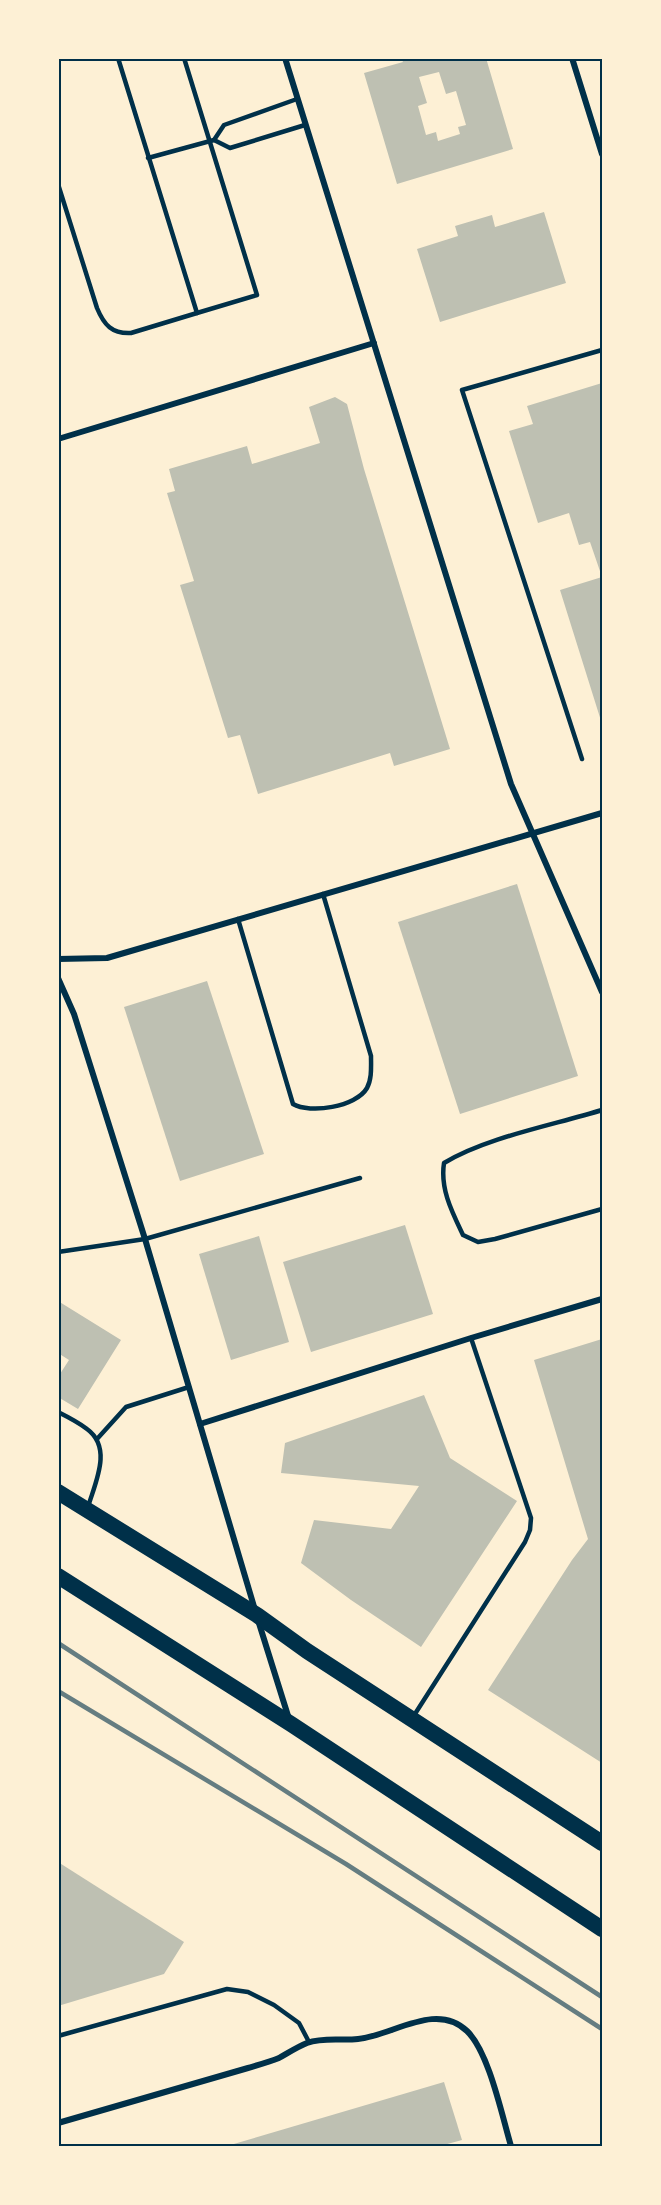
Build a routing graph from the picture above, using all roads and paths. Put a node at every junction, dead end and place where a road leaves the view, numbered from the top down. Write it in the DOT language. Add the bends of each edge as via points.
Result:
graph roads {
  1 [pos="118,58"];
  2 [pos="184,58"];
  3 [pos="285,58"];
  4 [pos="572,58"];
  5 [pos="297,99"];
  6 [pos="305,125"];
  7 [pos="211,141"];
  8 [pos="603,154"];
  9 [pos="148,158"];
  10 [pos="58,184"];
  11 [pos="197,313"];
  12 [pos="374,344"];
  13 [pos="603,350"];
  14 [pos="58,439"];
  15 [pos="582,759"];
  16 [pos="603,813"];
  17 [pos="532,834"];
  18 [pos="323,894"];
  19 [pos="238,919"];
  20 [pos="58,959"];
  21 [pos="58,978"];
  22 [pos="603,992"];
  23 [pos="603,1110"];
  24 [pos="360,1178"];
  25 [pos="603,1209"];
  26 [pos="145,1239"];
  27 [pos="58,1252"];
  28 [pos="603,1299"];
  29 [pos="471,1338"];
  30 [pos="189,1386"];
  31 [pos="58,1412"];
  32 [pos="200,1424"];
  33 [pos="97,1439"];
  34 [pos="58,1492"];
  35 [pos="87,1510"];
  36 [pos="58,1576"];
  37 [pos="257,1615"];
  38 [pos="411,1719"];
  39 [pos="291,1724"];
  40 [pos="603,1843"];
  41 [pos="603,1929"];
  42 [pos="58,2036"];
  43 [pos="309,2042"];
  44 [pos="58,2123"];
  45 [pos="511,2146"];
  1 -- 9 [label="lane"];
  2 -- 7 [label="lane"];
  3 -- 5 [label="street"];
  4 -- 8 [label="street"];
  5 -- 6 [label="street"];
  5 -- 7 [label="lane" via="224,124"];
  6 -- 7 [label="lane" via="230,148"];
  6 -- 12 [label="street"];
  7 -- 9 [label="lane"];
  7 -- 11 [label="lane" via="257,295"];
  9 -- 11 [label="lane"];
  10 -- 11 [label="lane" via="106,326 122,334 132,333"];
  12 -- 14 [label="street"];
  12 -- 17 [label="street" via="511,784"];
  13 -- 15 [label="lane" via="462,390"];
  16 -- 17 [label="street"];
  17 -- 18 [label="street"];
  17 -- 22 [label="street"];
  18 -- 19 [label="street"];
  18 -- 19 [label="lane" via="371,1056 372,1073 366,1089 346,1103 312,1109 293,1104"];
  19 -- 20 [label="street" via="107,958"];
  21 -- 26 [label="street" via="74,1014"];
  23 -- 25 [label="lane" via="458,1155 444,1163 443,1173 446,1194 463,1235 478,1242"];
  24 -- 26 [label="lane"];
  26 -- 27 [label="lane"];
  26 -- 30 [label="street"];
  28 -- 29 [label="street"];
  29 -- 32 [label="street"];
  29 -- 38 [label="lane" via="531,1518 530,1530"];
  30 -- 32 [label="street"];
  30 -- 33 [label="lane" via="126,1407"];
  31 -- 33 [label="lane"];
  32 -- 37 [label="street"];
  33 -- 35 [label="lane" via="102,1458"];
  34 -- 35 [label="highway"];
  35 -- 37 [label="highway"];
  36 -- 39 [label="highway"];
  37 -- 38 [label="highway"];
  37 -- 39 [label="street"];
  38 -- 40 [label="highway"];
  39 -- 41 [label="highway"];
  42 -- 43 [label="lane" via="227,1989 248,1992 274,2005 299,2023"];
  43 -- 44 [label="street" via="248,2068"];
  43 -- 45 [label="street" via="358,2040 439,2018 458,2025 472,2036 485,2062"];
}
